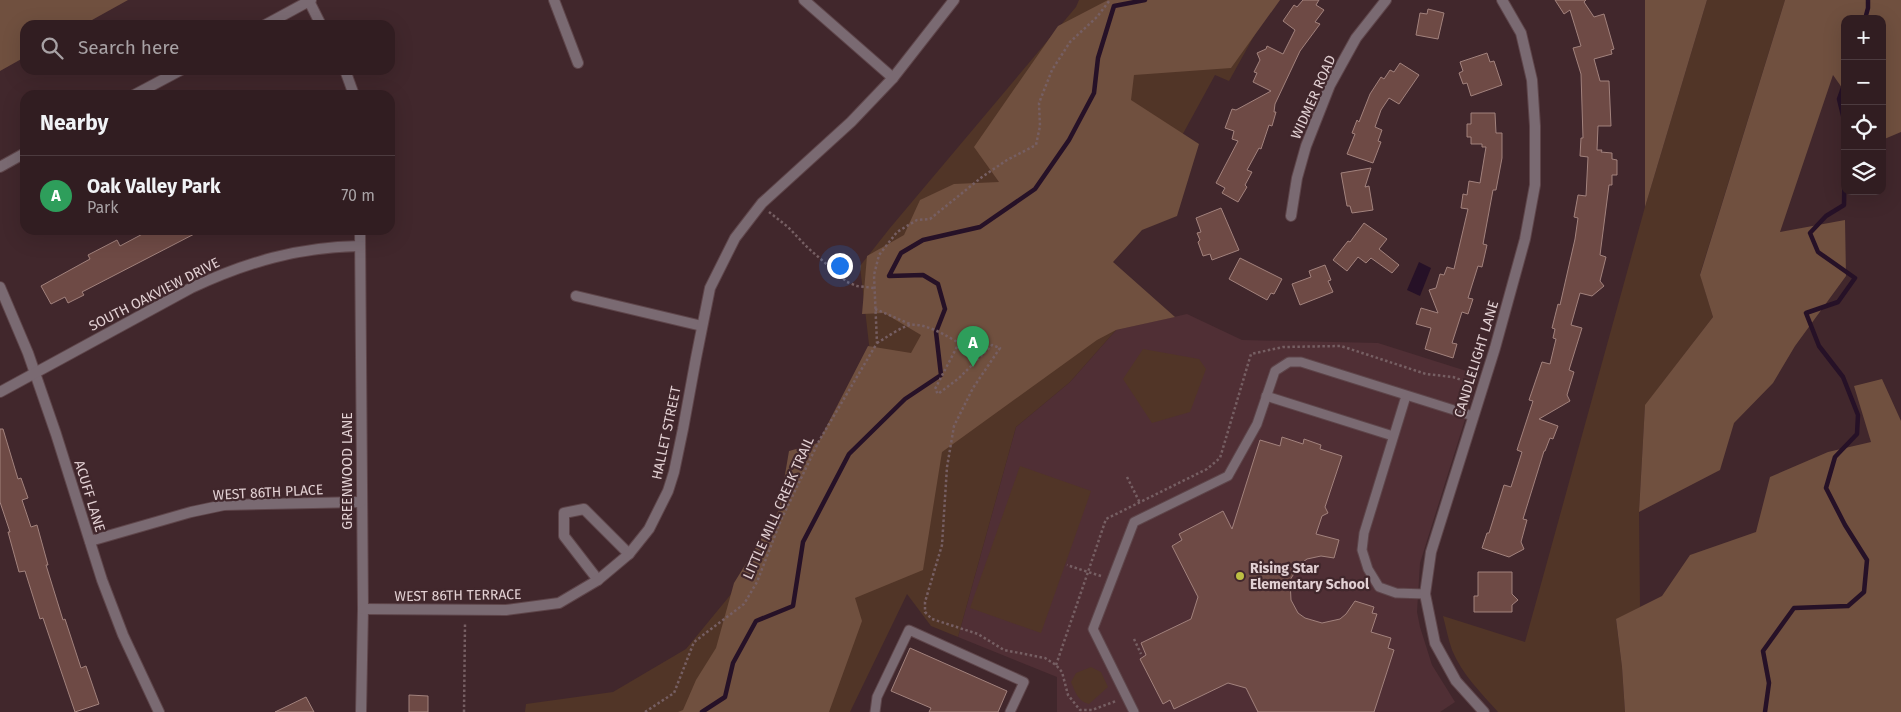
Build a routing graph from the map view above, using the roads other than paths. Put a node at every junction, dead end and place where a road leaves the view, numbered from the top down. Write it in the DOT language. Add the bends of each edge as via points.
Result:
graph roads {
  1 [pos="554,0"];
  2 [pos="804,0"];
  3 [pos="954,0"];
  4 [pos="1386,0"];
  5 [pos="1502,0"];
  6 [pos="310,1"];
  7 [pos="274,20"];
  8 [pos="319,20"];
  9 [pos="578,63"];
  10 [pos="172,75"];
  11 [pos="347,75"];
  12 [pos="893,78"];
  13 [pos="143,90"];
  14 [pos="352,90"];
  15 [pos="20,157"];
  16 [pos="0,167"];
  17 [pos="1292,216"];
  18 [pos="360,235"];
  19 [pos="360,246"];
  20 [pos="0,287"];
  21 [pos="576,296"];
  22 [pos="702,326"];
  23 [pos="34,372"];
  24 [pos="0,392"];
  25 [pos="1266,396"];
  26 [pos="1406,396"];
  27 [pos="1473,416"];
  28 [pos="1393,436"];
  29 [pos="361,502"];
  30 [pos="90,541"];
  31 [pos="629,554"];
  32 [pos="598,580"];
  33 [pos="1425,594"];
  34 [pos="363,609"];
  35 [pos="159,712"];
  36 [pos="361,712"];
  37 [pos="875,712"];
  38 [pos="1010,712"];
  39 [pos="1134,712"];
  40 [pos="1484,712"];
  1 -- 9 [label="street"];
  2 -- 12 [label="street"];
  3 -- 12 [label="street, HALLET STREET"];
  4 -- 17 [label="street, WIDMER ROAD" via="1356,38 1330,85 1306,146 1297,178"];
  5 -- 27 [label="street, CANDLELIGHT LANE" via="1521,33 1532,80 1534,185 1525,240"];
  6 -- 7 [label="street"];
  6 -- 8 [label="street"];
  10 -- 13 [label="street"];
  11 -- 14 [label="street"];
  12 -- 22 [label="street, HALLET STREET" via="851,122 762,203 735,238 710,288"];
  15 -- 16 [label="street"];
  18 -- 19 [label="street, GREENWOOD LANE"];
  19 -- 23 [label="street, SOUTH OAKVIEW DRIVE" via="286,254 223,273"];
  19 -- 29 [label="street, GREENWOOD LANE"];
  20 -- 23 [label="street, ACUFF LANE"];
  21 -- 22 [label="street"];
  22 -- 31 [label="street, HALLET STREET" via="671,481 649,529"];
  23 -- 24 [label="street, SOUTH OAKVIEW DRIVE"];
  23 -- 30 [label="street, ACUFF LANE"];
  25 -- 26 [label="lane" via="1275,371 1289,362 1301,362"];
  25 -- 28 [label="lane"];
  25 -- 39 [label="lane" via="1257,424 1228,476 1134,522 1093,629"];
  26 -- 27 [label="lane"];
  26 -- 28 [label="lane"];
  27 -- 33 [label="street, CANDLELIGHT LANE" via="1431,552"];
  28 -- 33 [label="lane" via="1364,533 1362,550 1368,570 1379,587"];
  29 -- 30 [label="street, WEST 86TH PLACE" via="224,505"];
  29 -- 34 [label="street, GREENWOOD LANE"];
  30 -- 35 [label="street, ACUFF LANE" via="123,635"];
  31 -- 32 [label="street, WEST 86TH TERRACE"];
  31 -- 32 [label="street" via="584,509 564,514 564,536"];
  32 -- 34 [label="street, WEST 86TH TERRACE" via="559,603 506,610"];
  33 -- 40 [label="street, CANDLELIGHT LANE" via="1435,643 1456,681"];
  34 -- 36 [label="street, GREENWOOD LANE"];
  37 -- 38 [label="lane" via="877,697 909,630 1024,682"];
}
